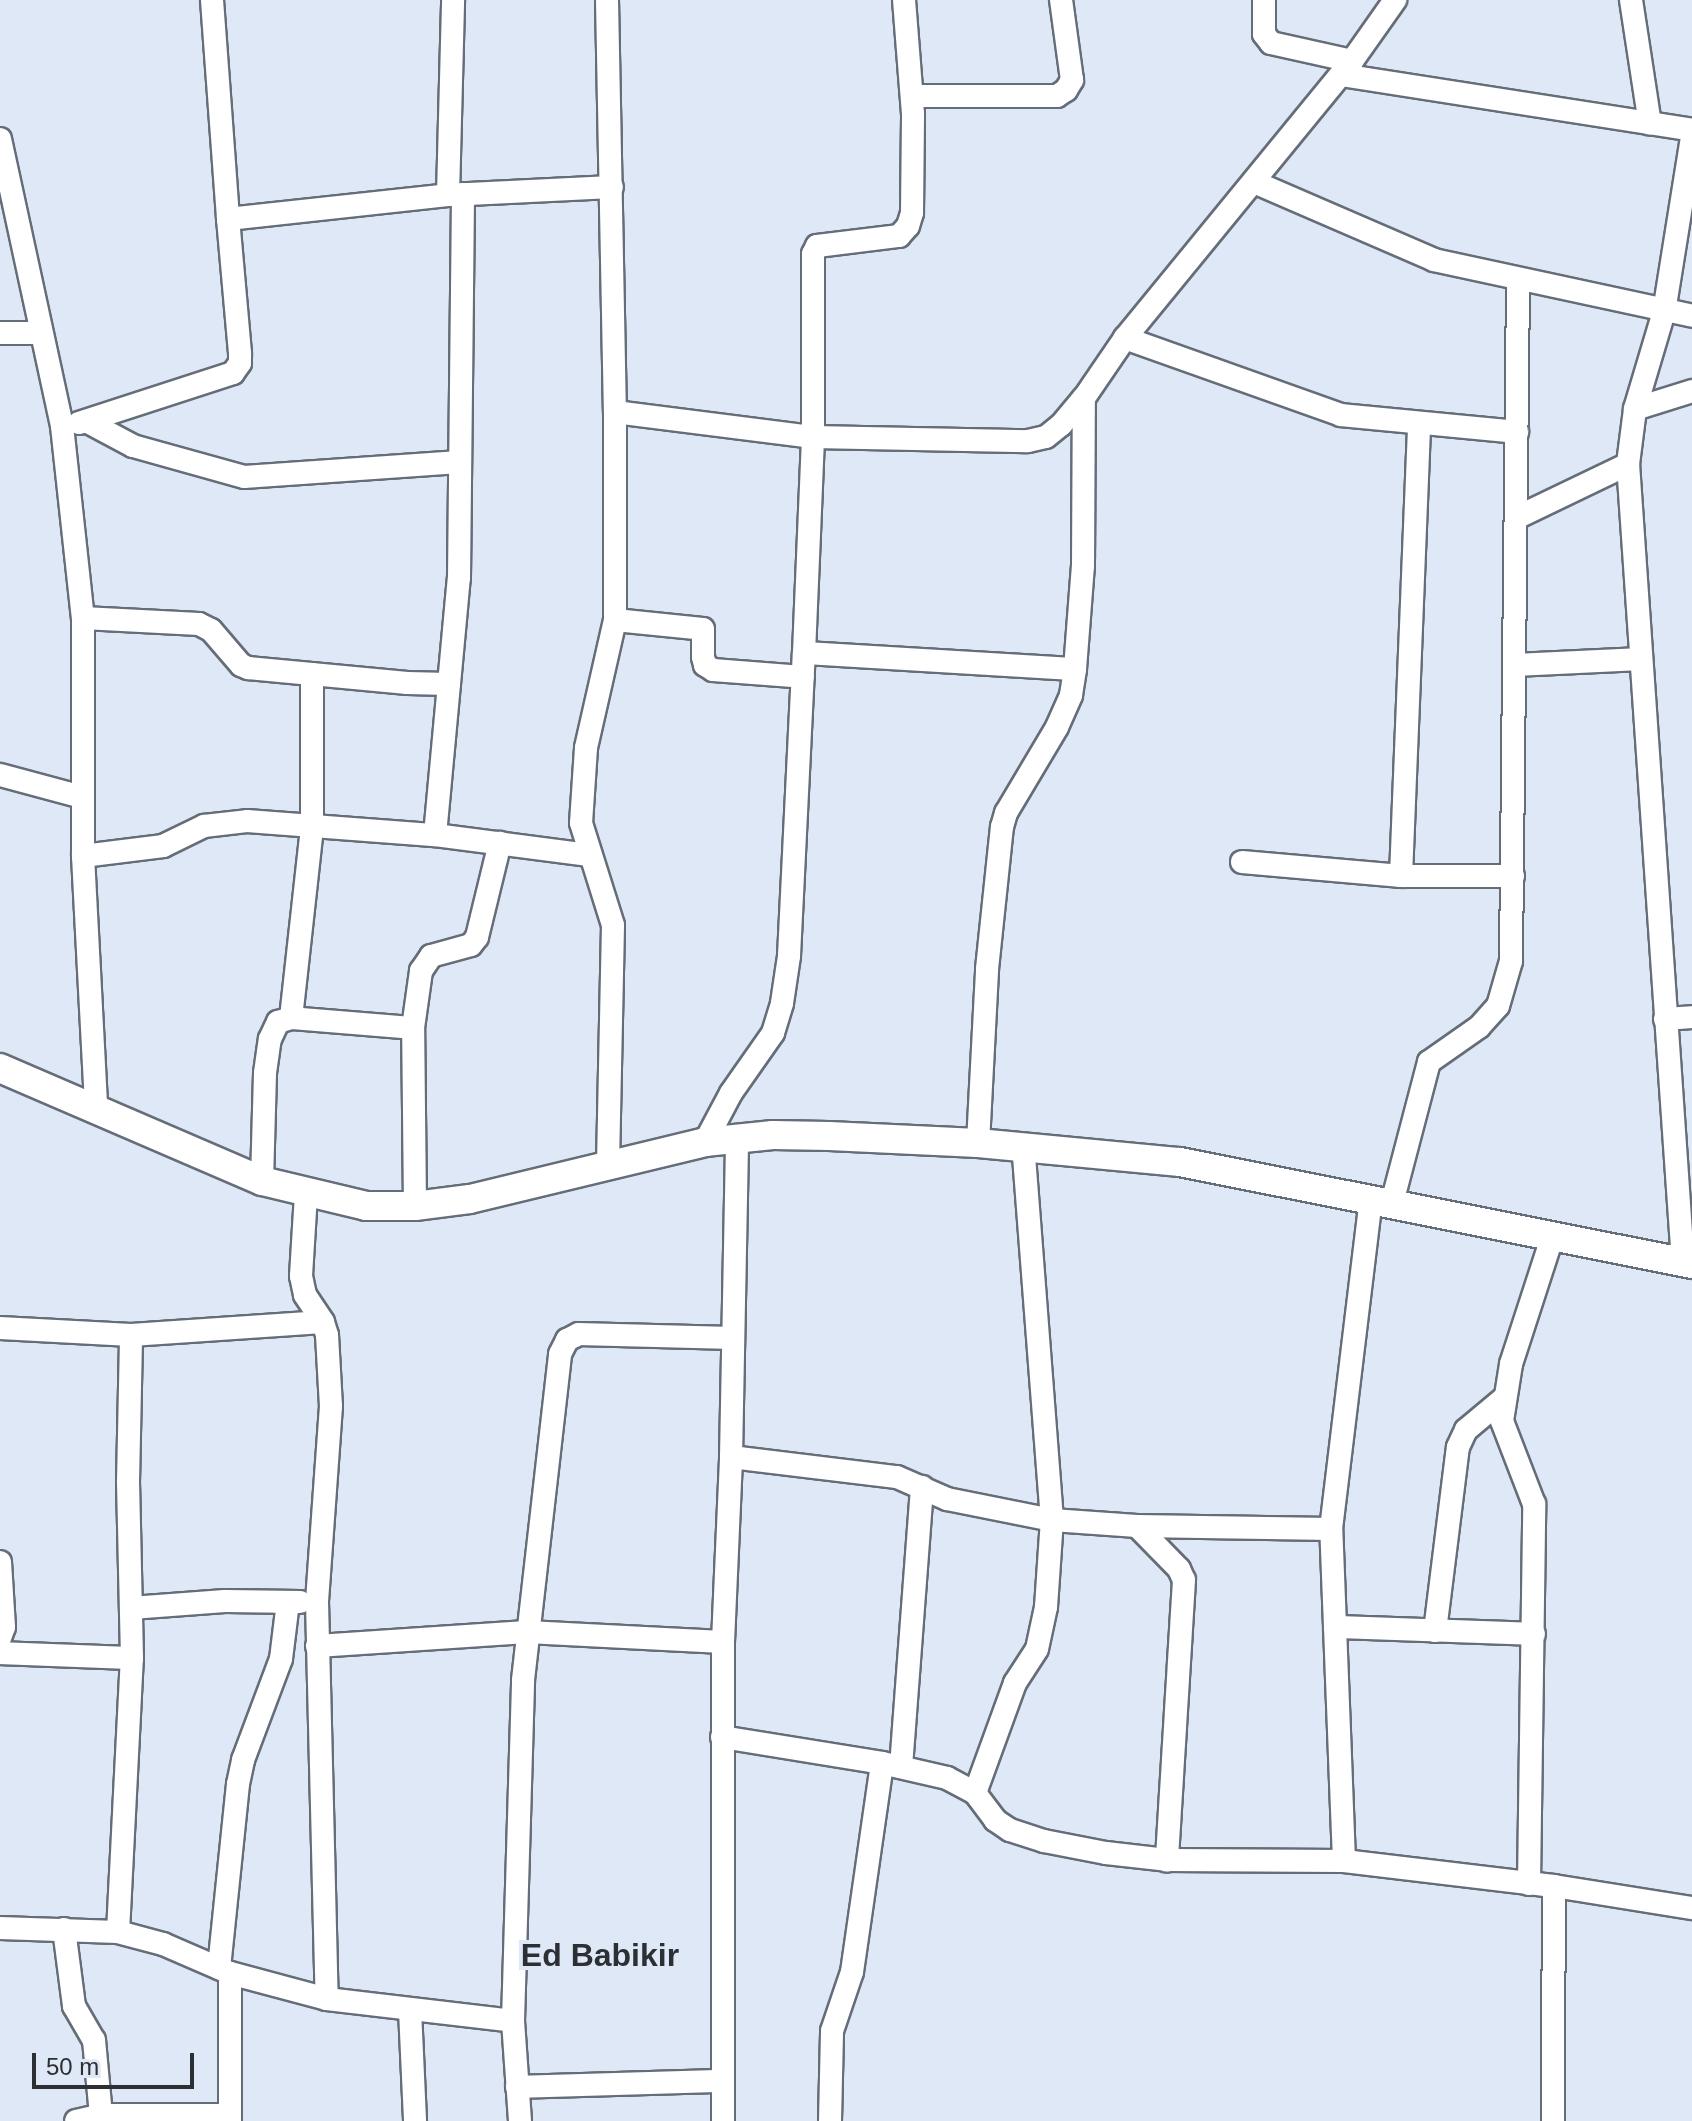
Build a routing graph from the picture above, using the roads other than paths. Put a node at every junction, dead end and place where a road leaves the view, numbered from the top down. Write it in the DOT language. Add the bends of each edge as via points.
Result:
graph roads {
  1 [pos="212,0"];
  2 [pos="453,0"];
  3 [pos="607,0"];
  4 [pos="904,0"];
  5 [pos="1061,0"];
  6 [pos="1264,0"];
  7 [pos="1395,0"];
  8 [pos="1631,0"];
  9 [pos="1347,68"];
  10 [pos="912,96"];
  11 [pos="1650,124"];
  12 [pos="1692,130"];
  13 [pos="1692,138"];
  14 [pos="0,139"];
  15 [pos="1254,182"];
  16 [pos="612,187"];
  17 [pos="455,194"];
  18 [pos="228,219"];
  19 [pos="1518,279"];
  20 [pos="1664,312"];
  21 [pos="1692,316"];
  22 [pos="0,333"];
  23 [pos="40,333"];
  24 [pos="1125,338"];
  25 [pos="1692,391"];
  26 [pos="1084,398"];
  27 [pos="1635,409"];
  28 [pos="615,412"];
  29 [pos="88,422"];
  30 [pos="1419,424"];
  31 [pos="62,426"];
  32 [pos="1517,432"];
  33 [pos="813,437"];
  34 [pos="459,462"];
  35 [pos="1628,464"];
  36 [pos="1518,517"];
  37 [pos="83,618"];
  38 [pos="615,620"];
  39 [pos="804,653"];
  40 [pos="1641,659"];
  41 [pos="1515,665"];
  42 [pos="1075,669"];
  43 [pos="312,674"];
  44 [pos="803,677"];
  45 [pos="449,684"];
  46 [pos="0,775"];
  47 [pos="82,797"];
  48 [pos="312,828"];
  49 [pos="435,835"];
  50 [pos="500,843"];
  51 [pos="590,855"];
  52 [pos="83,856"];
  53 [pos="1242,862"];
  54 [pos="1401,876"];
  55 [pos="1513,876"];
  56 [pos="1692,1017"];
  57 [pos="291,1018"];
  58 [pos="1665,1019"];
  59 [pos="413,1028"];
  60 [pos="0,1068"];
  61 [pos="96,1106"];
  62 [pos="737,1138"];
  63 [pos="705,1142"];
  64 [pos="978,1143"];
  65 [pos="1023,1147"];
  66 [pos="608,1164"];
  67 [pos="262,1181"];
  68 [pos="306,1194"];
  69 [pos="1382,1201"];
  70 [pos="415,1206"];
  71 [pos="1553,1235"];
  72 [pos="1688,1263"];
  73 [pos="323,1322"];
  74 [pos="0,1328"];
  75 [pos="131,1335"];
  76 [pos="732,1338"];
  77 [pos="1503,1399"];
  78 [pos="731,1457"];
  79 [pos="922,1487"];
  80 [pos="1052,1520"];
  81 [pos="1137,1526"];
  82 [pos="1331,1529"];
  83 [pos="0,1562"];
  84 [pos="288,1602"];
  85 [pos="317,1602"];
  86 [pos="131,1608"];
  87 [pos="1335,1627"];
  88 [pos="1435,1631"];
  89 [pos="527,1632"];
  90 [pos="1534,1634"];
  91 [pos="0,1638"];
  92 [pos="723,1642"];
  93 [pos="317,1646"];
  94 [pos="0,1653"];
  95 [pos="132,1658"];
  96 [pos="722,1737"];
  97 [pos="891,1765"];
  98 [pos="975,1793"];
  99 [pos="1167,1860"];
  100 [pos="1344,1861"];
  101 [pos="1529,1884"];
  102 [pos="1554,1886"];
  103 [pos="1692,1908"];
  104 [pos="0,1928"];
  105 [pos="64,1929"];
  106 [pos="118,1932"];
  107 [pos="225,1971"];
  108 [pos="327,1999"];
  109 [pos="410,2010"];
  110 [pos="513,2021"];
  111 [pos="723,2081"];
  112 [pos="517,2087"];
  113 [pos="101,2115"];
  114 [pos="125,2118"];
  115 [pos="230,2118"];
  116 [pos="76,2121"];
  117 [pos="415,2121"];
  118 [pos="520,2121"];
  119 [pos="723,2121"];
  120 [pos="830,2121"];
  121 [pos="1553,2121"];
  1 -- 18 [label="street"];
  2 -- 17 [label="street"];
  3 -- 16 [label="street"];
  4 -- 10 [label="street"];
  5 -- 10 [label="street" via="1072,80 1057,96"];
  6 -- 9 [label="street" via="1262,23 1271,43"];
  7 -- 9 [label="street"];
  8 -- 11 [label="street"];
  9 -- 11 [label="street"];
  9 -- 15 [label="street"];
  10 -- 33 [label="street" via="908,226 899,236 817,246 813,254"];
  11 -- 12 [label="street"];
  13 -- 20 [label="street"];
  14 -- 23 [label="street"];
  15 -- 19 [label="street" via="1416,254"];
  15 -- 24 [label="street"];
  16 -- 17 [label="street"];
  16 -- 28 [label="street"];
  17 -- 18 [label="street"];
  17 -- 34 [label="street"];
  18 -- 29 [label="street" via="240,363 233,373"];
  19 -- 20 [label="street"];
  19 -- 32 [label="street"];
  20 -- 21 [label="street"];
  20 -- 27 [label="street"];
  22 -- 23 [label="street"];
  23 -- 31 [label="street"];
  24 -- 26 [label="street"];
  24 -- 30 [label="street" via="1341,415"];
  25 -- 27 [label="street"];
  26 -- 33 [label="street" via="1046,437 1028,441"];
  26 -- 42 [label="street" via="1083,566"];
  27 -- 35 [label="street"];
  28 -- 33 [label="street"];
  28 -- 38 [label="street"];
  29 -- 31 [label="street"];
  29 -- 34 [label="street" via="133,446 244,477"];
  30 -- 32 [label="street"];
  30 -- 54 [label="street"];
  31 -- 37 [label="street"];
  32 -- 36 [label="street"];
  33 -- 39 [label="street"];
  34 -- 45 [label="street" via="459,578"];
  35 -- 36 [label="street"];
  35 -- 40 [label="street"];
  36 -- 41 [label="street"];
  37 -- 43 [label="street" via="199,624 245,667"];
  37 -- 47 [label="street"];
  38 -- 44 [label="street" via="703,629 703,657 713,670"];
  38 -- 51 [label="street" via="586,748 581,823"];
  39 -- 42 [label="street"];
  39 -- 44 [label="street"];
  40 -- 41 [label="street"];
  40 -- 58 [label="street"];
  41 -- 55 [label="street"];
  42 -- 64 [label="street" via="1057,727 1002,827 988,956"];
  43 -- 45 [label="street"];
  43 -- 48 [label="street"];
  44 -- 63 [label="street" via="782,1003 773,1033"];
  45 -- 49 [label="street"];
  46 -- 47 [label="street"];
  47 -- 52 [label="street"];
  48 -- 49 [label="street"];
  48 -- 52 [label="street" via="235,822 204,826 163,846"];
  48 -- 57 [label="street"];
  49 -- 50 [label="street"];
  50 -- 51 [label="street"];
  50 -- 59 [label="street" via="477,937 471,945 426,960"];
  51 -- 66 [label="street" via="613,925"];
  52 -- 61 [label="street"];
  53 -- 54 [label="street"];
  54 -- 55 [label="street"];
  55 -- 69 [label="street" via="1508,982 1498,1006 1479,1027 1429,1062"];
  56 -- 58 [label="street"];
  57 -- 59 [label="street"];
  57 -- 67 [label="street" via="278,1022 270,1039"];
  58 -- 72 [label="street"];
  59 -- 70 [label="street"];
  60 -- 61 [label="street"];
  61 -- 67 [label="street"];
  62 -- 63 [label="street"];
  62 -- 64 [label="street"];
  62 -- 76 [label="street"];
  63 -- 66 [label="street"];
  64 -- 65 [label="street"];
  65 -- 69 [label="street" via="1180,1162"];
  65 -- 80 [label="street"];
  66 -- 70 [label="street" via="470,1199"];
  67 -- 68 [label="street"];
  68 -- 70 [label="street" via="366,1206"];
  68 -- 73 [label="street" via="301,1276 305,1295"];
  69 -- 71 [label="street"];
  69 -- 82 [label="street"];
  71 -- 72 [label="street"];
  71 -- 77 [label="street"];
  73 -- 75 [label="street"];
  73 -- 85 [label="street" via="331,1406"];
  74 -- 75 [label="street"];
  75 -- 86 [label="street"];
  76 -- 78 [label="street"];
  76 -- 89 [label="street" via="579,1334 567,1340 560,1354"];
  77 -- 88 [label="street" via="1466,1430 1458,1447"];
  77 -- 90 [label="street" via="1502,1429 1534,1504"];
  78 -- 79 [label="street" via="897,1477"];
  78 -- 92 [label="street"];
  79 -- 80 [label="street" via="947,1499"];
  79 -- 97 [label="street"];
  80 -- 81 [label="street"];
  80 -- 98 [label="street" via="1043,1632 1015,1683"];
  81 -- 82 [label="street"];
  81 -- 99 [label="street" via="1184,1580"];
  82 -- 87 [label="street"];
  83 -- 91 [label="street"];
  84 -- 85 [label="street"];
  84 -- 86 [label="street"];
  84 -- 107 [label="street" via="281,1659 238,1784"];
  85 -- 93 [label="street"];
  86 -- 95 [label="street"];
  87 -- 88 [label="street"];
  87 -- 100 [label="street"];
  88 -- 90 [label="street"];
  89 -- 92 [label="street"];
  89 -- 93 [label="street"];
  89 -- 110 [label="street"];
  90 -- 101 [label="street"];
  92 -- 96 [label="street"];
  93 -- 108 [label="street"];
  94 -- 95 [label="street"];
  95 -- 106 [label="street"];
  96 -- 97 [label="street"];
  96 -- 111 [label="street"];
  97 -- 98 [label="street" via="962,1783"];
  97 -- 120 [label="street" via="852,1972 832,2031"];
  98 -- 99 [label="street" via="995,1820 1010,1830 1091,1850"];
  99 -- 100 [label="street"];
  100 -- 101 [label="street"];
  101 -- 102 [label="street"];
  102 -- 103 [label="street"];
  102 -- 121 [label="street"];
  104 -- 105 [label="street"];
  105 -- 106 [label="street"];
  105 -- 113 [label="street" via="74,2006 94,2040"];
  106 -- 107 [label="street" via="163,1944"];
  107 -- 108 [label="street"];
  107 -- 115 [label="street"];
  108 -- 109 [label="street"];
  109 -- 110 [label="street"];
  109 -- 117 [label="street"];
  110 -- 112 [label="street"];
  111 -- 112 [label="street"];
  111 -- 119 [label="street"];
  112 -- 118 [label="street"];
  113 -- 114 [label="street"];
  113 -- 116 [label="street"];
  114 -- 115 [label="street"];
}
